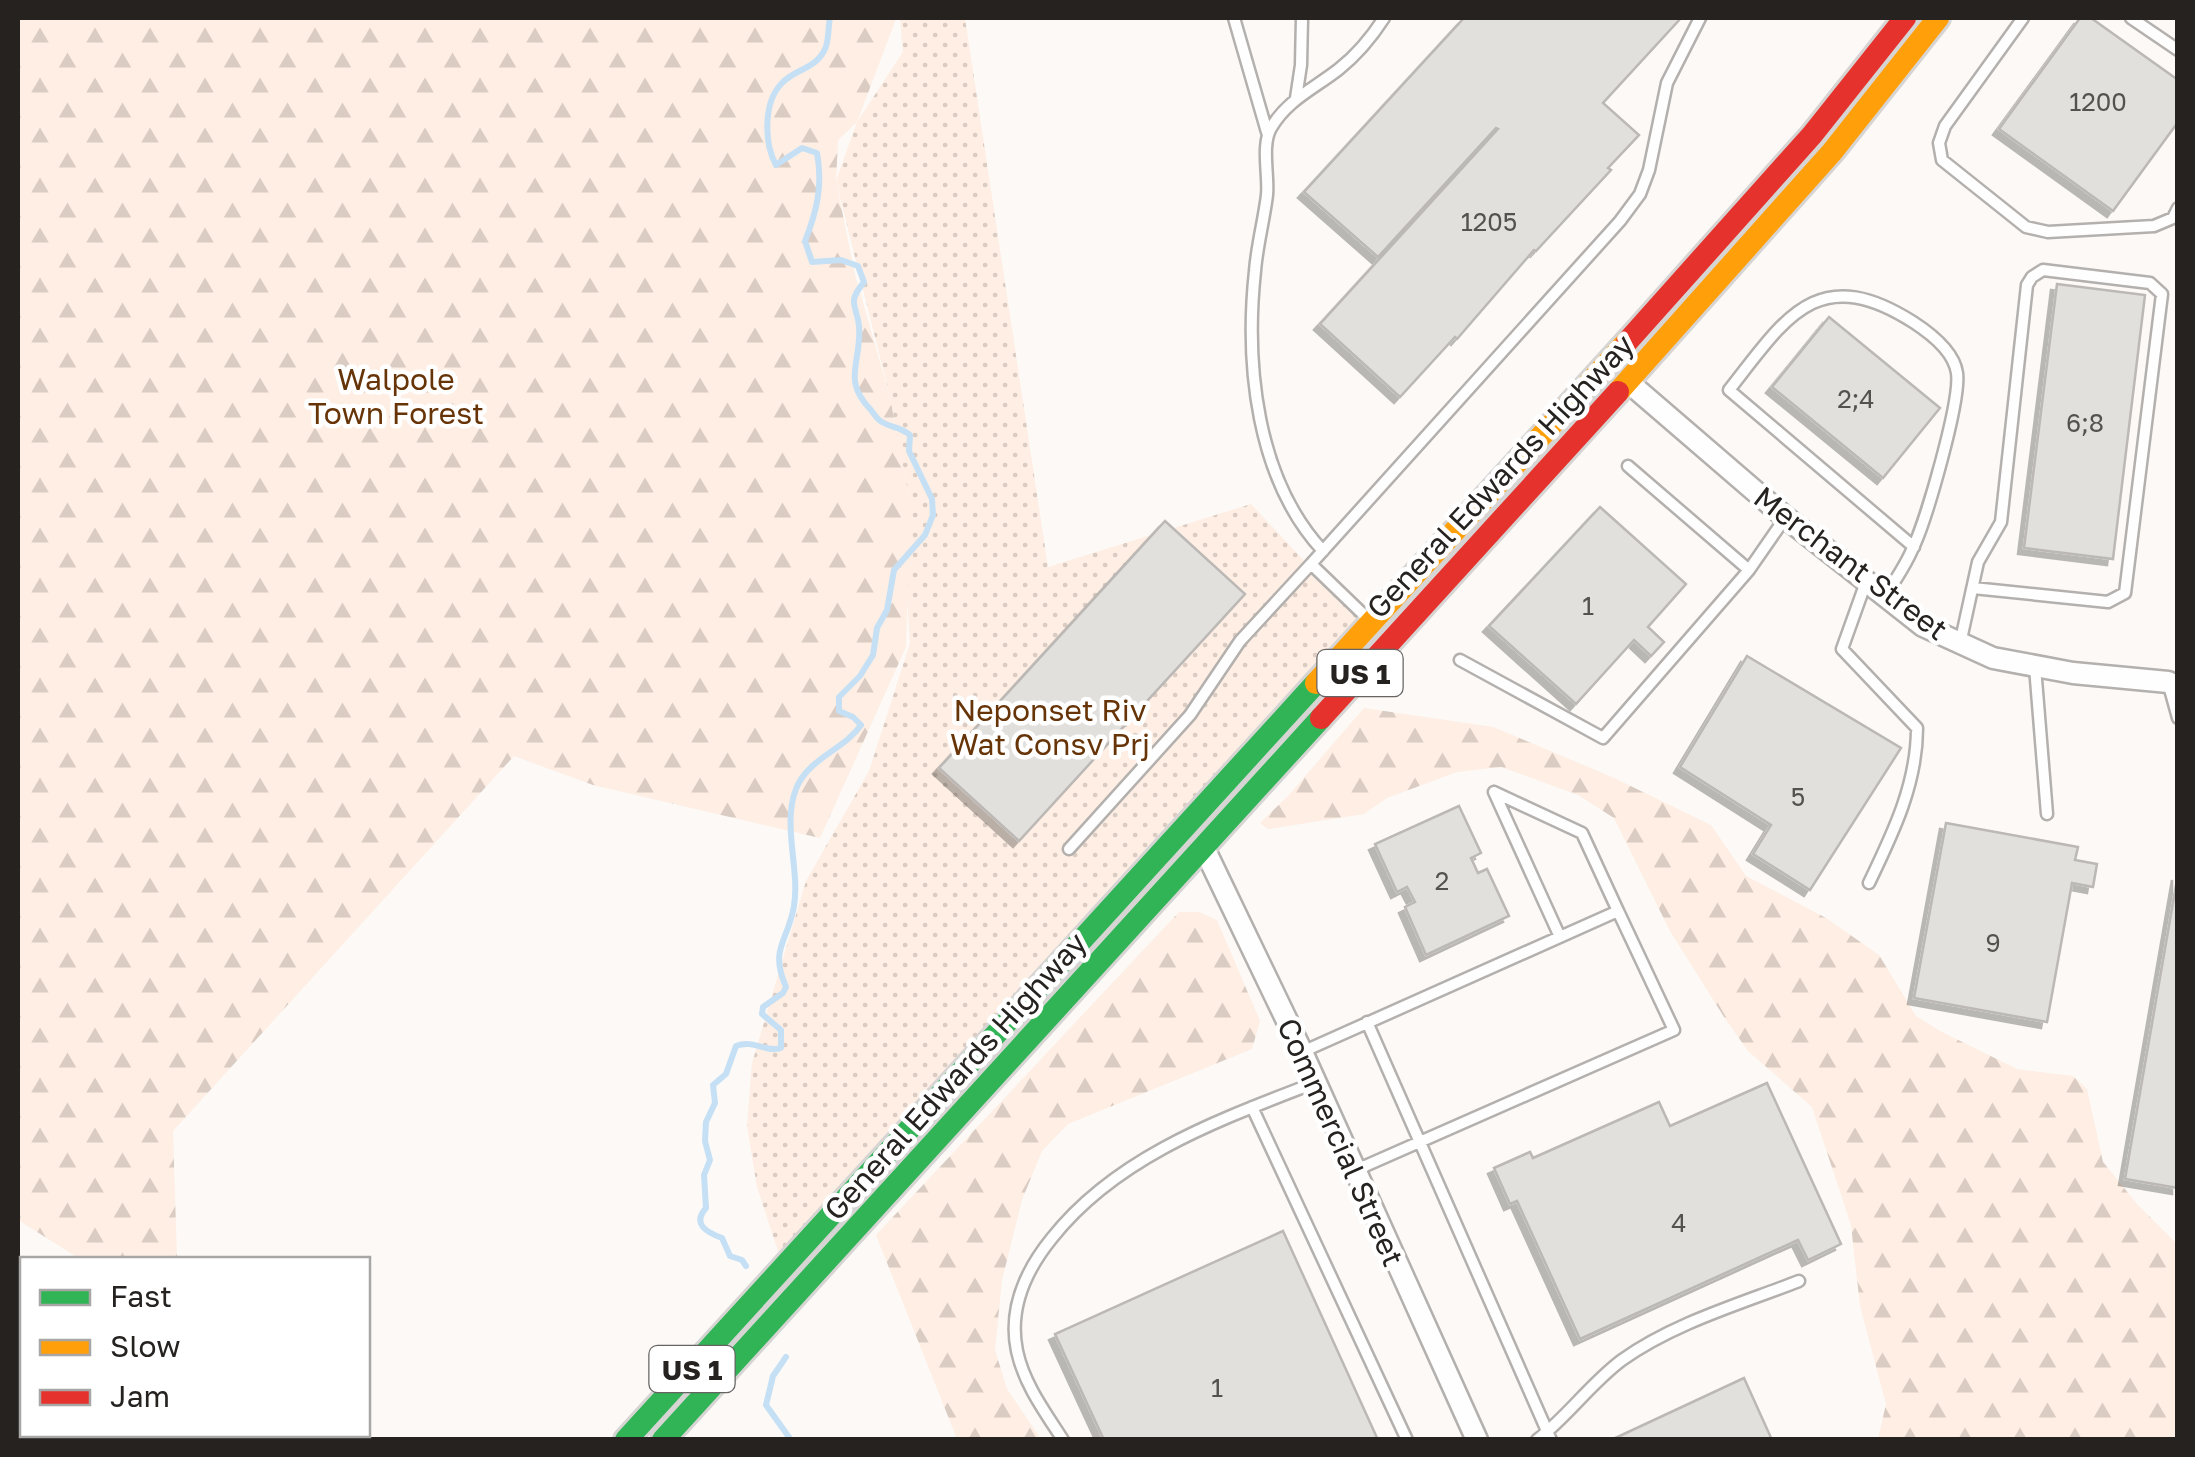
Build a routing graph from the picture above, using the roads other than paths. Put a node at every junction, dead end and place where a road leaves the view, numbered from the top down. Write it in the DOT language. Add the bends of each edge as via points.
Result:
graph roads {
  1 [pos="1234,18"];
  2 [pos="1302,18"];
  3 [pos="1384,18"];
  4 [pos="1700,18"];
  5 [pos="1905,18"];
  6 [pos="1938,18"];
  7 [pos="2023,18"];
  8 [pos="2131,18"];
  9 [pos="2178,50"];
  10 [pos="1296,98"];
  11 [pos="1268,132"];
  12 [pos="2178,208"];
  13 [pos="1628,381"];
  14 [pos="1628,466"];
  15 [pos="1786,518"];
  16 [pos="1914,547"];
  17 [pos="1324,551"];
  18 [pos="1311,564"];
  19 [pos="1750,570"];
  20 [pos="1866,581"];
  21 [pos="1973,588"];
  22 [pos="1885,596"];
  23 [pos="1371,622"];
  24 [pos="1960,644"];
  25 [pos="1460,660"];
  26 [pos="2035,667"];
  27 [pos="2172,680"];
  28 [pos="2178,718"];
  29 [pos="2047,814"];
  30 [pos="1203,846"];
  31 [pos="1069,849"];
  32 [pos="1869,883"];
  33 [pos="1618,912"];
  34 [pos="1560,936"];
  35 [pos="1367,1022"];
  36 [pos="1302,1052"];
  37 [pos="1314,1084"];
  38 [pos="1252,1107"];
  39 [pos="1420,1142"];
  40 [pos="1354,1171"];
  41 [pos="1799,1281"];
  42 [pos="1549,1436"];
  43 [pos="626,1440"];
  44 [pos="664,1440"];
  45 [pos="1063,1440"];
  46 [pos="1407,1440"];
  47 [pos="1477,1440"];
  48 [pos="1537,1440"];
  1 -- 11 [label="lane"];
  2 -- 10 [label="lane"];
  3 -- 10 [label="lane" via="1360,51"];
  4 -- 17 [label="lane" via="1667,83 1640,194"];
  5 -- 23 [label="main road, General Edwards Highway / US 1" via="1720,241"];
  6 -- 13 [label="main road, General Edwards Highway / US 1" via="1832,152"];
  7 -- 12 [label="lane" via="1944,126 1942,160 2026,227 2048,232 2154,226"];
  8 -- 9 [label="lane"];
  10 -- 11 [label="lane"];
  11 -- 17 [label="lane" via="1252,321 1258,412 1284,492"];
  13 -- 15 [label="street, Merchant Street"];
  13 -- 30 [label="main road, General Edwards Highway / US 1"];
  14 -- 19 [label="lane"];
  15 -- 19 [label="lane"];
  15 -- 20 [label="street, Merchant Street"];
  16 -- 16 [label="lane" via="1954,412 1956,368 1935,340 1898,313 1854,298 1814,300 1791,315 1729,390"];
  16 -- 22 [label="lane"];
  17 -- 18 [label="lane"];
  18 -- 23 [label="lane"];
  18 -- 31 [label="lane" via="1240,641 1190,715"];
  19 -- 25 [label="lane" via="1603,738"];
  20 -- 22 [label="street, Merchant Street"];
  20 -- 32 [label="lane" via="1842,649 1917,728 1910,786"];
  21 -- 21 [label="lane" via="1978,562 2001,522 2027,285 2042,270 2150,283 2162,294 2125,593 2108,602"];
  21 -- 24 [label="lane"];
  22 -- 24 [label="street, Merchant Street"];
  23 -- 43 [label="main road, General Edwards Highway / US 1"];
  24 -- 26 [label="street, Merchant Street"];
  26 -- 27 [label="street, Merchant Street"];
  26 -- 29 [label="lane"];
  27 -- 28 [label="lane"];
  30 -- 36 [label="street, Commercial Street"];
  30 -- 44 [label="main road, General Edwards Highway / US 1"];
  33 -- 34 [label="lane"];
  33 -- 34 [label="lane" via="1582,833 1494,792"];
  33 -- 39 [label="lane" via="1674,1030"];
  34 -- 35 [label="lane"];
  35 -- 36 [label="lane"];
  35 -- 39 [label="lane"];
  36 -- 37 [label="street, Commercial Street"];
  37 -- 38 [label="lane"];
  37 -- 40 [label="street, Commercial Street"];
  38 -- 45 [label="lane" via="1122,1172 1085,1199 1035,1258 1014,1318 1017,1351"];
  38 -- 46 [label="lane"];
  39 -- 40 [label="lane"];
  39 -- 42 [label="lane"];
  40 -- 47 [label="street, Commercial Street"];
  41 -- 42 [label="lane" via="1636,1351 1599,1380"];
  42 -- 48 [label="lane"];
}
